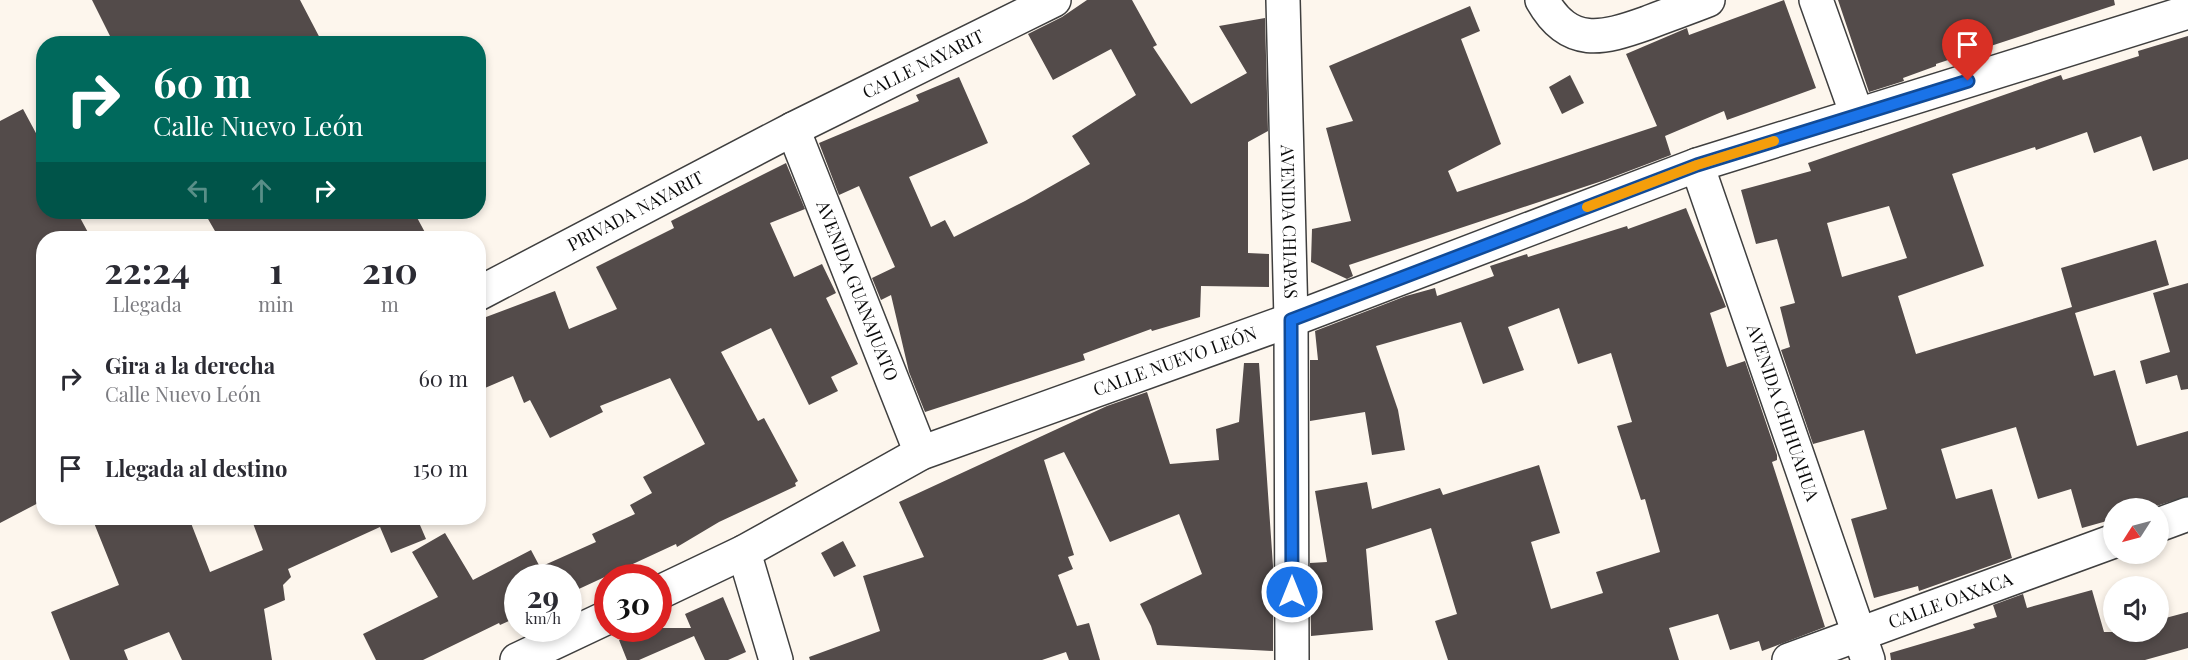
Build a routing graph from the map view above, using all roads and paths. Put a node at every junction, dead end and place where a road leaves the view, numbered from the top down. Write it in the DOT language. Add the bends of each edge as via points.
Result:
graph roads {
  1 [pos="1054,0"];
  2 [pos="1283,0"];
  3 [pos="1542,0"];
  4 [pos="1708,0"];
  5 [pos="1816,0"];
  6 [pos="2188,12"];
  7 [pos="1857,115"];
  8 [pos="793,129"];
  9 [pos="1697,165"];
  10 [pos="486,290"];
  11 [pos="1291,320"];
  12 [pos="921,453"];
  13 [pos="2188,514"];
  14 [pos="2169,521"];
  15 [pos="2103,546"];
  16 [pos="744,552"];
  17 [pos="672,586"];
  18 [pos="594,624"];
  19 [pos="1864,648"];
  20 [pos="518,660"];
  21 [pos="776,660"];
  22 [pos="1292,660"];
  23 [pos="1789,660"];
  1 -- 8 [label="street, CALLE NAYARIT"];
  2 -- 11 [label="street, AVENIDA CHIAPAS"];
  3 -- 4 [label="street" via="1556,21 1573,32 1592,37 1613,35"];
  5 -- 7 [label="street"];
  6 -- 7 [label="street, CALLE NUEVO LEÓN"];
  7 -- 9 [label="street, CALLE NUEVO LEÓN"];
  8 -- 10 [label="street, PRIVADA NAYARIT"];
  8 -- 12 [label="street, AVENIDA GUANAJUATO"];
  9 -- 11 [label="street, CALLE NUEVO LEÓN"];
  9 -- 19 [label="street, AVENIDA CHIHUAHUA"];
  11 -- 12 [label="street, CALLE NUEVO LEÓN"];
  11 -- 22 [label="street, AVENIDA CHIAPAS"];
  12 -- 16 [label="street, CALLE NUEVO LEÓN"];
  13 -- 14 [label="street"];
  15 -- 19 [label="street, CALLE OAXACA"];
  16 -- 17 [label="street, CALLE NUEVO LEÓN"];
  16 -- 21 [label="street"];
  18 -- 20 [label="street"];
  19 -- 23 [label="street, CALLE OAXACA"];
}
